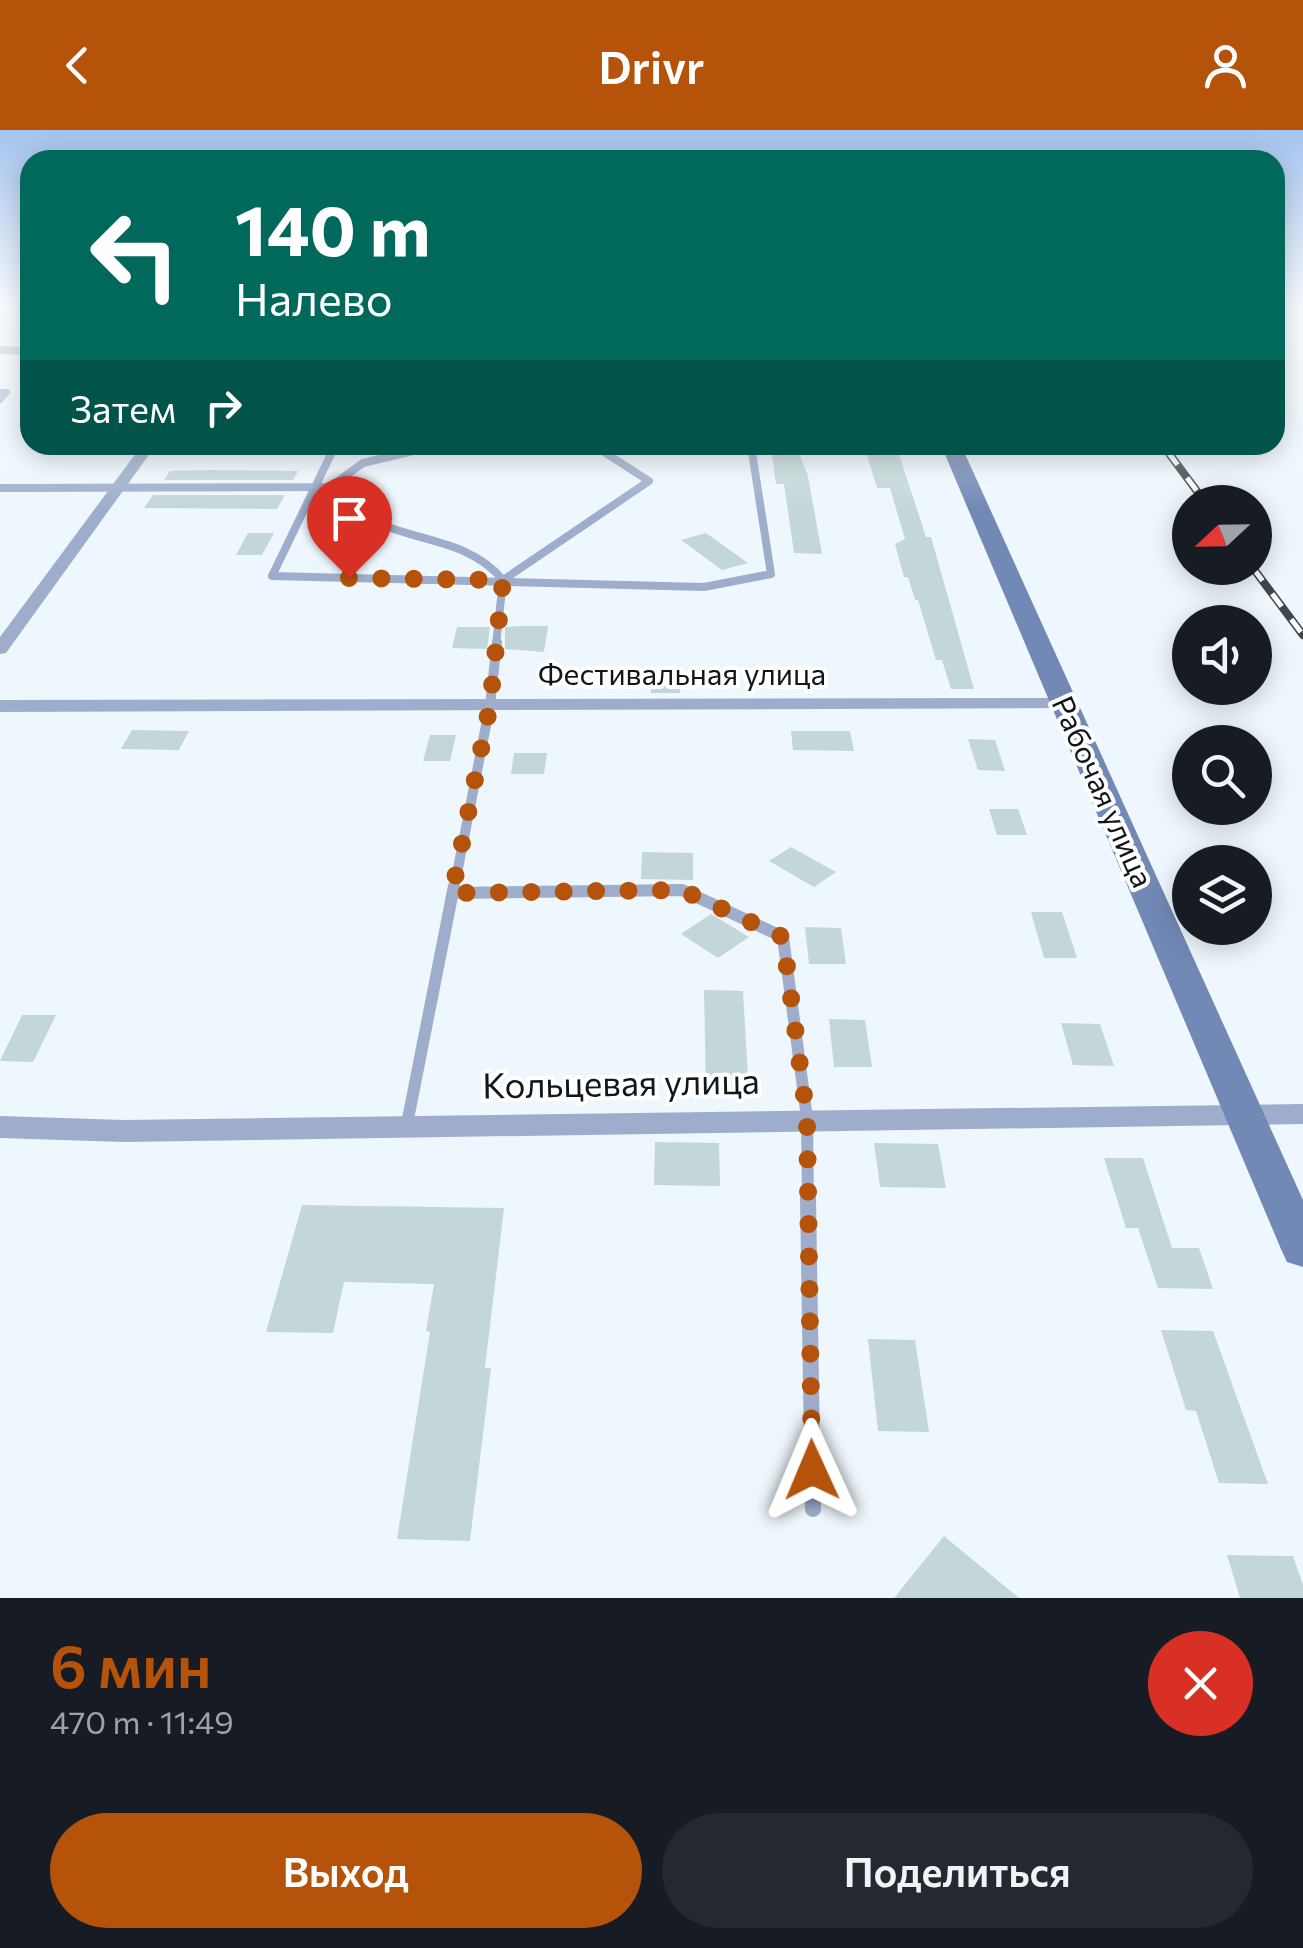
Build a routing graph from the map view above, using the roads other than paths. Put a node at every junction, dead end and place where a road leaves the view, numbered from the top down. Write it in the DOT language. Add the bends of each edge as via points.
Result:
graph roads {
  1 [pos="0,392"];
  2 [pos="0,400"];
  3 [pos="142,455"];
  4 [pos="330,455"];
  5 [pos="398,455"];
  6 [pos="609,455"];
  7 [pos="752,455"];
  8 [pos="955,455"];
  9 [pos="330,487"];
  10 [pos="0,488"];
  11 [pos="315,488"];
  12 [pos="116,489"];
  13 [pos="503,580"];
  14 [pos="0,650"];
  15 [pos="1063,704"];
  16 [pos="490,705"];
  17 [pos="0,706"];
  18 [pos="452,893"];
  19 [pos="1243,1112"];
  20 [pos="1303,1114"];
  21 [pos="807,1118"];
  22 [pos="407,1124"];
  23 [pos="0,1127"];
  24 [pos="1303,1248"];
  25 [pos="813,1509"];
  1 -- 2 [label="lane" via="7,392"];
  3 -- 12 [label="street"];
  4 -- 11 [label="lane"];
  5 -- 9 [label="lane" via="364,463"];
  6 -- 13 [label="lane" via="648,482"];
  7 -- 13 [label="lane" via="771,574 704,586"];
  8 -- 15 [label="main road, Рабочая улица"];
  9 -- 11 [label="lane"];
  9 -- 13 [label="lane" via="351,513 489,561"];
  10 -- 12 [label="lane"];
  11 -- 12 [label="lane"];
  11 -- 13 [label="lane" via="272,576"];
  12 -- 14 [label="street"];
  13 -- 16 [label="lane"];
  15 -- 16 [label="street, Фестивальная улица"];
  15 -- 19 [label="main road, Рабочая улица"];
  16 -- 17 [label="street, Фестивальная улица"];
  16 -- 18 [label="lane"];
  18 -- 21 [label="lane" via="682,890 783,937"];
  18 -- 22 [label="lane"];
  19 -- 20 [label="street, Кольцевая улица"];
  19 -- 21 [label="street, Кольцевая улица"];
  19 -- 24 [label="main road, Рабочая улица"];
  21 -- 22 [label="street, Кольцевая улица"];
  21 -- 25 [label="lane"];
  22 -- 23 [label="street, Кольцевая улица"];
}
